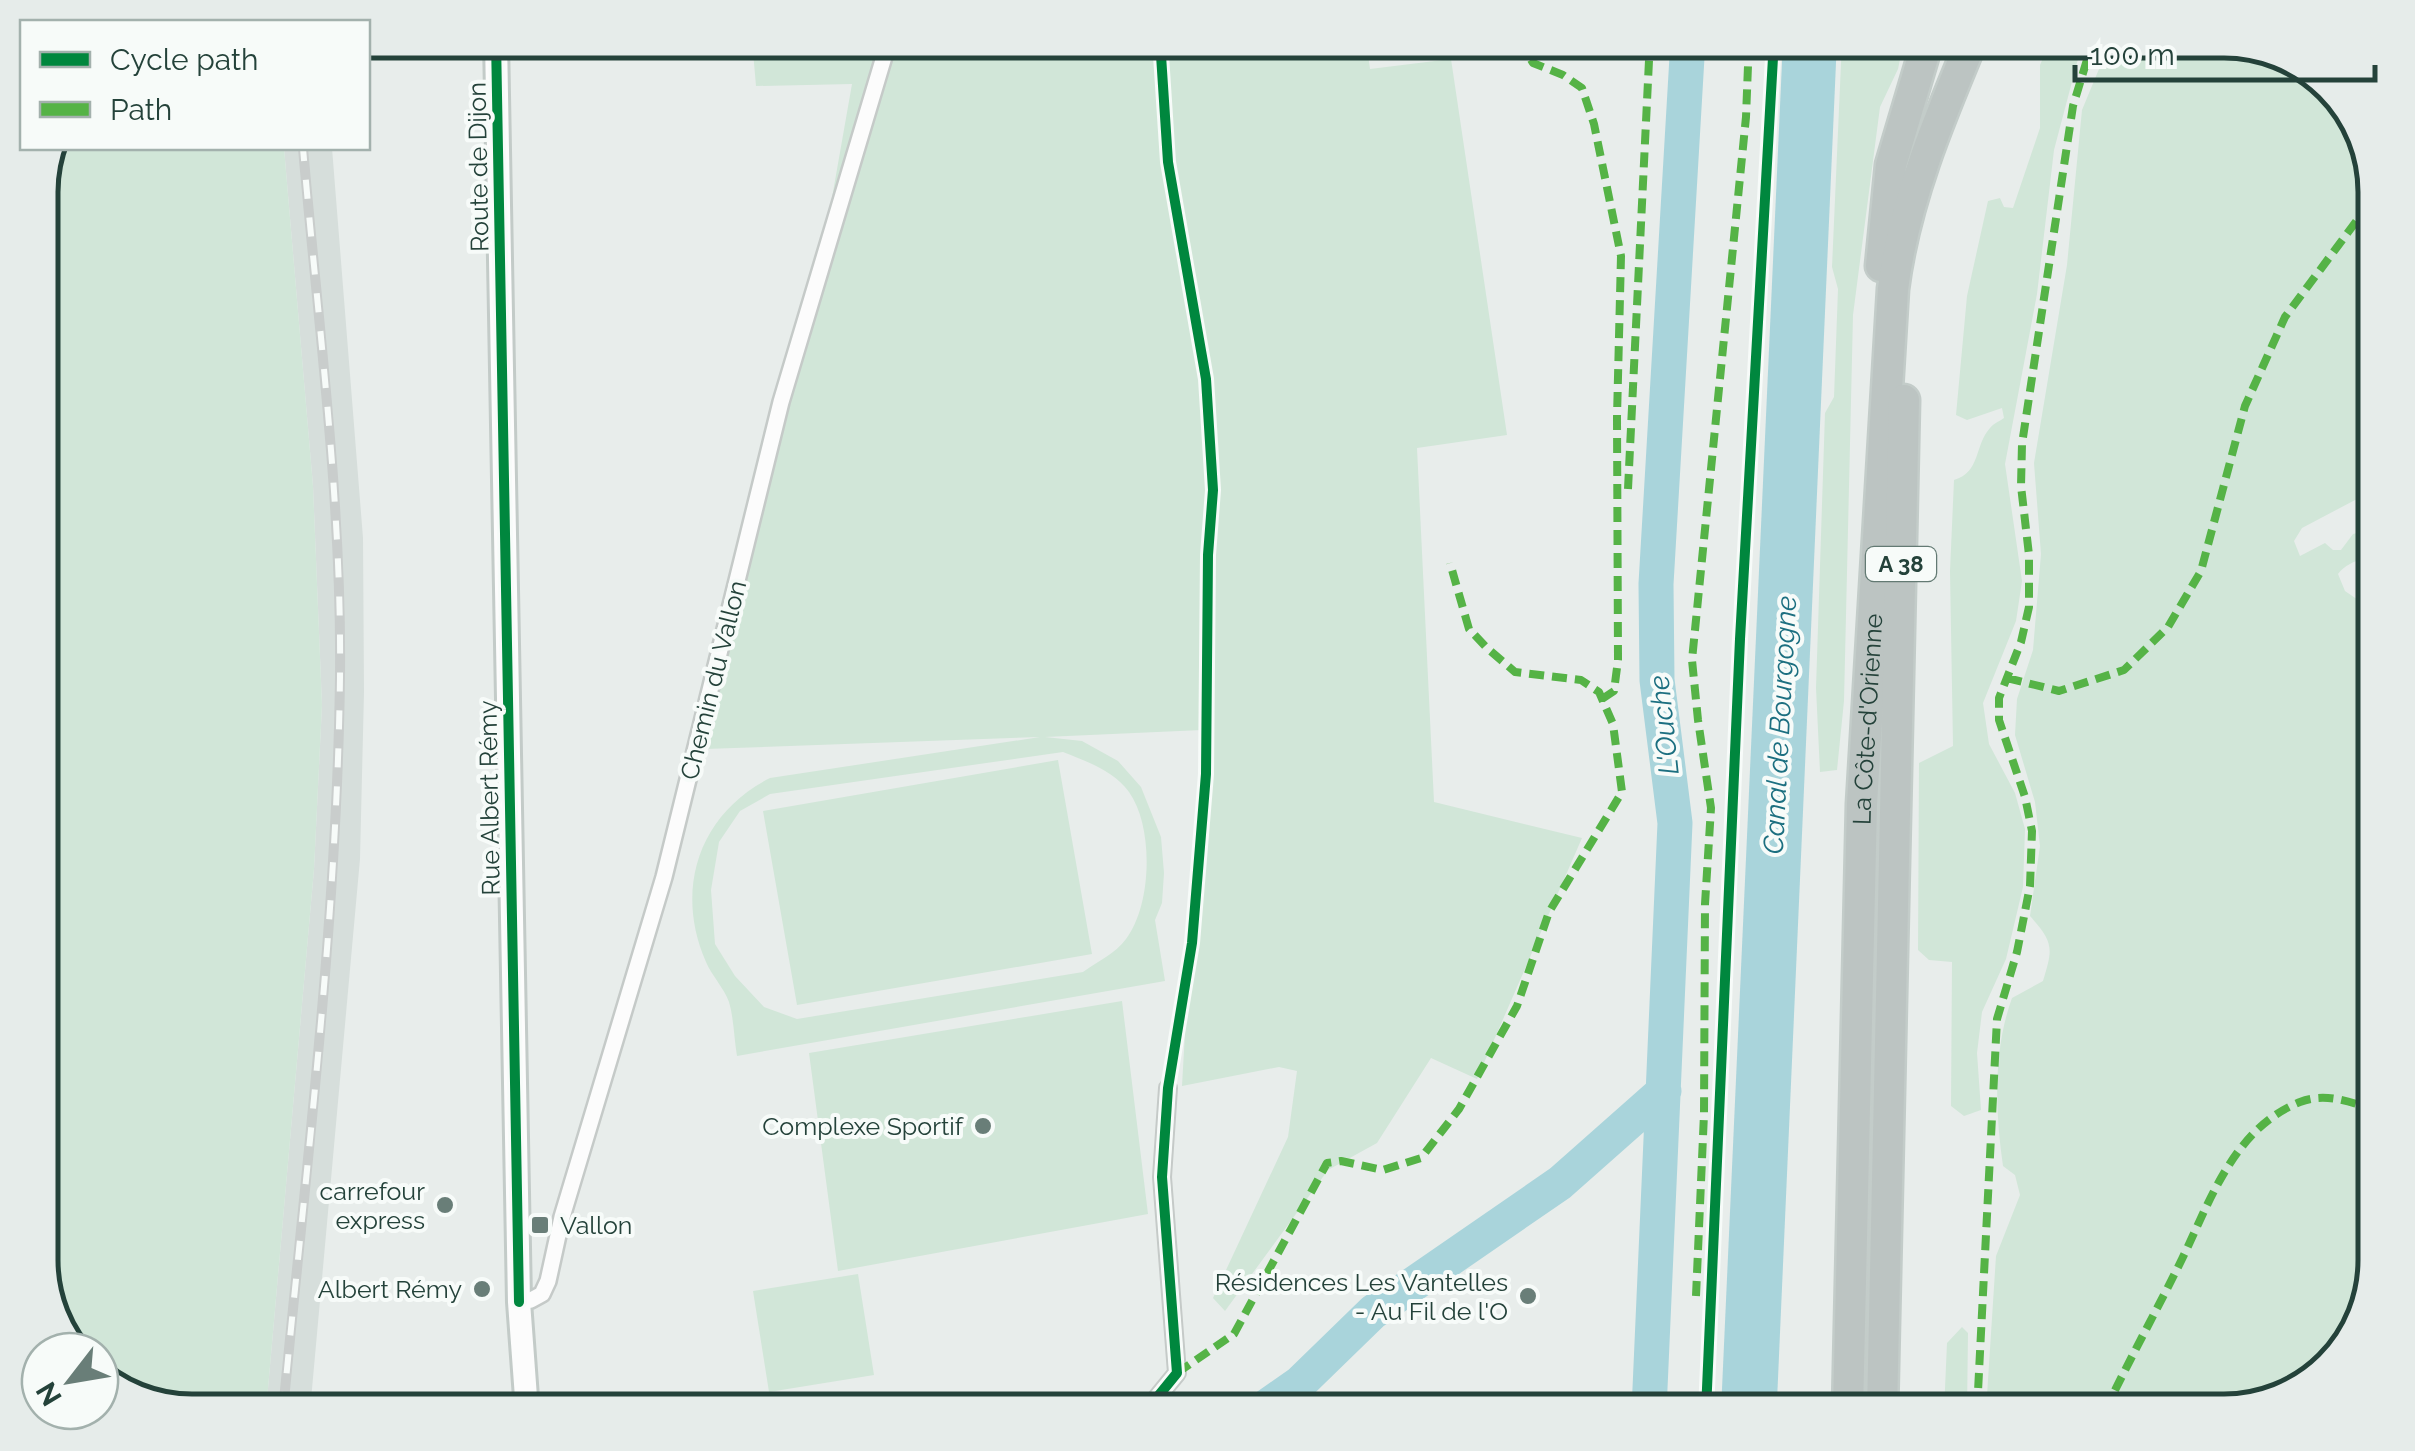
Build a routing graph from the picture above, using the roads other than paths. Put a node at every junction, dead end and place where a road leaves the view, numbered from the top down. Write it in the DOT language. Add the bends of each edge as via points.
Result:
graph roads {
  1 [pos="496,58"];
  2 [pos="884,58"];
  3 [pos="1922,58"];
  4 [pos="1965,58"];
  5 [pos="1984,58"];
  6 [pos="500,293"];
  7 [pos="1880,458"];
  8 [pos="1168,1088"];
  9 [pos="1853,1195"];
  10 [pos="518,1302"];
  11 [pos="526,1394"];
  12 [pos="1160,1394"];
  13 [pos="1832,1394"];
  14 [pos="1848,1394"];
  15 [pos="1882,1394"];
  1 -- 6 [label="main road, Route de Dijon"];
  2 -- 10 [label="street, Chemin du Vallon" via="781,402 664,877 548,1281 542,1294"];
  3 -- 7 [label="highway" via="1898,134 1885,207"];
  4 -- 7 [label="highway, La Côte-d'Orienne / A 38" via="1923,162 1896,263"];
  5 -- 15 [label="highway, La Côte-d'Orienne / A 38" via="1935,188 1909,323"];
  6 -- 10 [label="main road, Rue Albert Rémy"];
  7 -- 9 [label="highway, La Côte-d'Orienne / A 38" via="1862,804"];
  8 -- 12 [label="street" via="1162,1177 1177,1373"];
  9 -- 13 [label="highway"];
  9 -- 14 [label="highway, La Côte-d'Orienne / A 38"];
  10 -- 11 [label="main road, Rue Albert Rémy"];
}
